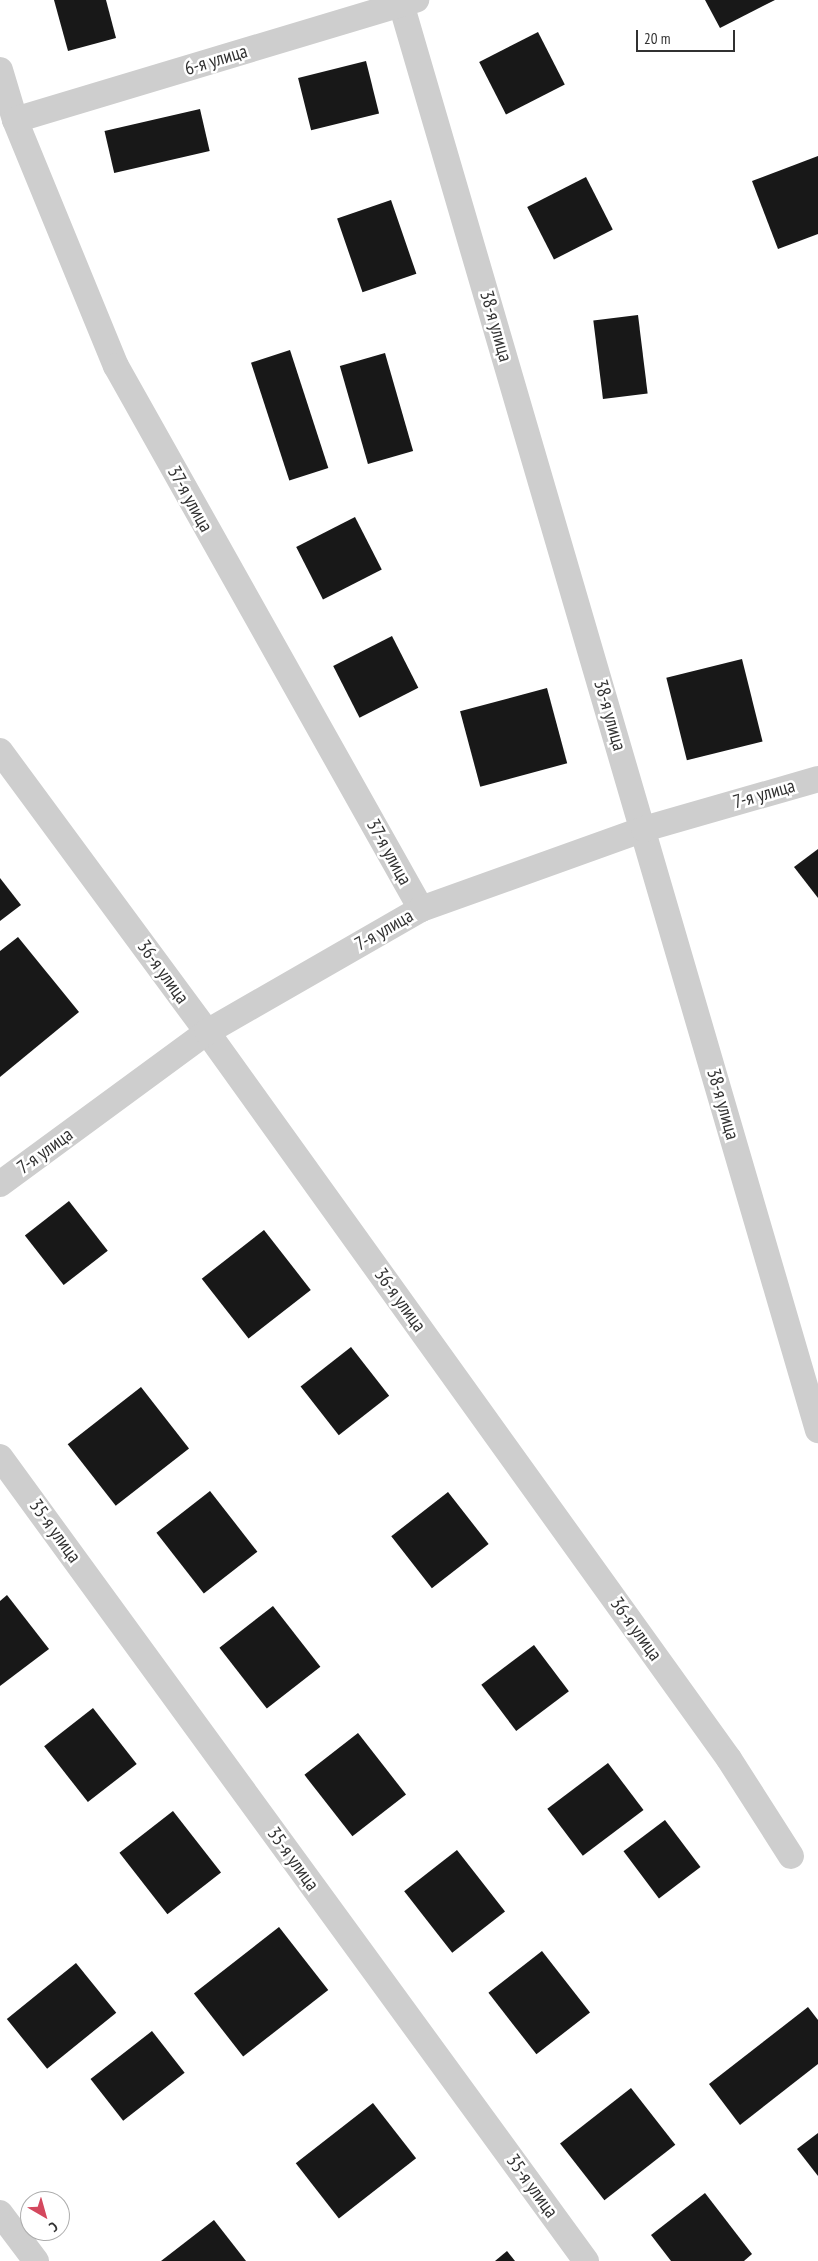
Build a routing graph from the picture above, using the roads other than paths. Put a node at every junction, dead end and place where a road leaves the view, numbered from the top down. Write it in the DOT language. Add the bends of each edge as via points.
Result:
graph roads {
  1 [pos="406,2"];
  2 [pos="0,70"];
  3 [pos="16,120"];
  4 [pos="0,751"];
  5 [pos="818,779"];
  6 [pos="644,829"];
  7 [pos="421,909"];
  8 [pos="207,1032"];
  9 [pos="0,1184"];
  10 [pos="818,1430"];
  11 [pos="0,1456"];
  12 [pos="791,1856"];
  13 [pos="0,2213"];
  14 [pos="36,2261"];
  15 [pos="586,2261"];
  1 -- 3 [label="street, 6-я улица"];
  1 -- 6 [label="street, 38-я улица"];
  2 -- 3 [label="street, 37-я улица"];
  3 -- 7 [label="street, 37-я улица" via="116,366"];
  4 -- 8 [label="street, 36-я улица"];
  5 -- 6 [label="street, 7-я улица"];
  6 -- 7 [label="street, 7-я улица"];
  6 -- 10 [label="street, 38-я улица"];
  7 -- 8 [label="street, 7-я улица"];
  8 -- 9 [label="street, 7-я улица"];
  8 -- 12 [label="street, 36-я улица" via="729,1759"];
  11 -- 15 [label="street, 35-я улица"];
  13 -- 14 [label="street"];
}
